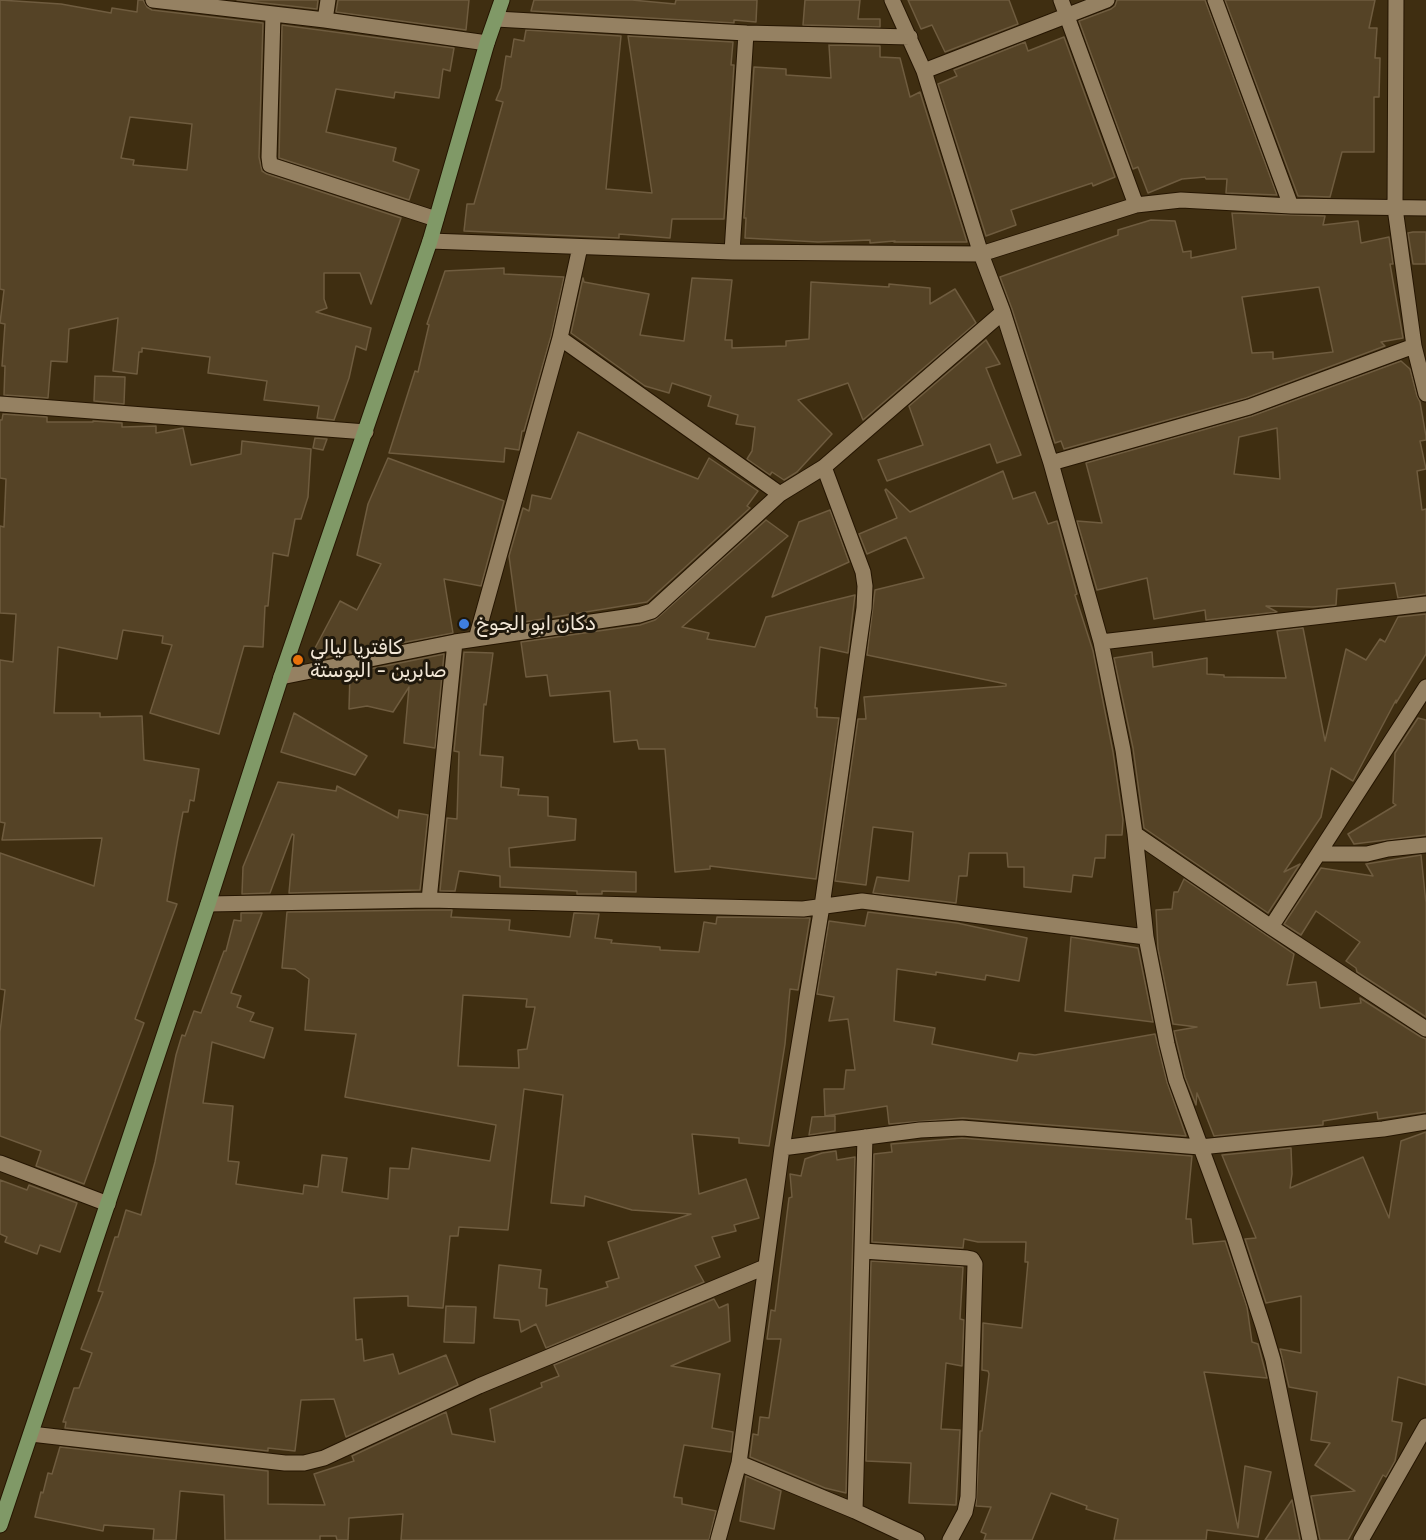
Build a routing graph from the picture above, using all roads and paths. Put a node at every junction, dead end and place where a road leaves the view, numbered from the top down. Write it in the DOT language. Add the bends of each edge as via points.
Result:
graph roads {
  1 [pos="153,0"];
  2 [pos="327,0"];
  3 [pos="502,0"];
  4 [pos="892,0"];
  5 [pos="1061,0"];
  6 [pos="1107,0"];
  7 [pos="1215,0"];
  8 [pos="1396,0"];
  9 [pos="273,14"];
  10 [pos="1067,16"];
  11 [pos="496,19"];
  12 [pos="325,20"];
  13 [pos="746,33"];
  14 [pos="910,37"];
  15 [pos="487,43"];
  16 [pos="924,71"];
  17 [pos="1136,205"];
  18 [pos="1292,206"];
  19 [pos="1395,208"];
  20 [pos="1426,208"];
  21 [pos="436,219"];
  22 [pos="430,241"];
  23 [pos="580,247"];
  24 [pos="732,252"];
  25 [pos="981,254"];
  26 [pos="1003,312"];
  27 [pos="560,338"];
  28 [pos="1414,346"];
  29 [pos="1426,394"];
  30 [pos="0,404"];
  31 [pos="366,432"];
  32 [pos="1051,464"];
  33 [pos="824,467"];
  34 [pos="780,494"];
  35 [pos="1426,604"];
  36 [pos="476,639"];
  37 [pos="455,642"];
  38 [pos="1101,642"];
  39 [pos="281,677"];
  40 [pos="1426,687"];
  41 [pos="1135,834"];
  42 [pos="1426,845"];
  43 [pos="1318,854"];
  44 [pos="429,900"];
  45 [pos="208,904"];
  46 [pos="822,906"];
  47 [pos="1271,927"];
  48 [pos="1146,937"];
  49 [pos="1426,1029"];
  50 [pos="1426,1122"];
  51 [pos="866,1137"];
  52 [pos="1200,1147"];
  53 [pos="782,1148"];
  54 [pos="0,1163"];
  55 [pos="108,1204"];
  56 [pos="863,1251"];
  57 [pos="765,1267"];
  58 [pos="1426,1426"];
  59 [pos="31,1434"];
  60 [pos="739,1463"];
  61 [pos="855,1511"];
  62 [pos="0,1526"];
  63 [pos="718,1540"];
  64 [pos="917,1540"];
  65 [pos="950,1540"];
  66 [pos="1310,1540"];
  67 [pos="1361,1540"];
  1 -- 9 [label="street"];
  2 -- 12 [label="street"];
  3 -- 11 [label="street"];
  4 -- 14 [label="street"];
  5 -- 10 [label="street"];
  6 -- 10 [label="street"];
  7 -- 18 [label="street"];
  8 -- 19 [label="street"];
  9 -- 12 [label="street"];
  9 -- 21 [label="street" via="270,165"];
  10 -- 16 [label="street"];
  10 -- 17 [label="street"];
  11 -- 13 [label="street"];
  11 -- 15 [label="street"];
  12 -- 15 [label="street"];
  13 -- 14 [label="street"];
  13 -- 24 [label="street"];
  14 -- 16 [label="street"];
  15 -- 21 [label="street"];
  16 -- 25 [label="street"];
  17 -- 18 [label="street" via="1180,200"];
  17 -- 25 [label="street"];
  18 -- 19 [label="street"];
  19 -- 20 [label="street"];
  19 -- 28 [label="street"];
  21 -- 22 [label="street"];
  22 -- 23 [label="street"];
  22 -- 31 [label="street"];
  23 -- 24 [label="street"];
  23 -- 27 [label="street"];
  24 -- 25 [label="street"];
  25 -- 26 [label="street"];
  26 -- 32 [label="street"];
  26 -- 33 [label="street"];
  27 -- 34 [label="street"];
  27 -- 36 [label="street"];
  28 -- 29 [label="street"];
  28 -- 32 [label="street" via="1249,407"];
  30 -- 31 [label="street"];
  31 -- 39 [label="street"];
  32 -- 38 [label="street"];
  33 -- 34 [label="street"];
  33 -- 46 [label="street" via="866,586"];
  34 -- 36 [label="street" via="652,611"];
  35 -- 38 [label="street"];
  36 -- 37 [label="street"];
  37 -- 39 [label="street"];
  37 -- 44 [label="street"];
  38 -- 41 [label="street" via="1117,714"];
  39 -- 45 [label="street"];
  40 -- 43 [label="street"];
  41 -- 47 [label="street"];
  41 -- 48 [label="street"];
  42 -- 43 [label="street" via="1367,854"];
  43 -- 47 [label="street"];
  44 -- 45 [label="street"];
  44 -- 46 [label="street" via="803,909"];
  45 -- 55 [label="street"];
  46 -- 48 [label="street" via="862,901"];
  46 -- 53 [label="street"];
  47 -- 49 [label="street"];
  48 -- 52 [label="street" via="1176,1080"];
  50 -- 52 [label="street"];
  51 -- 52 [label="street" via="962,1128"];
  51 -- 53 [label="street"];
  51 -- 56 [label="street"];
  52 -- 66 [label="street" via="1273,1360"];
  53 -- 57 [label="street"];
  54 -- 55 [label="street"];
  55 -- 59 [label="street"];
  56 -- 61 [label="street"];
  56 -- 65 [label="street" via="967,1258 975,1264 968,1497 965,1512"];
  57 -- 59 [label="street" via="479,1386 324,1458 304,1463"];
  57 -- 60 [label="street"];
  58 -- 67 [label="street"];
  59 -- 62 [label="street"];
  60 -- 61 [label="street"];
  60 -- 63 [label="street"];
  61 -- 64 [label="street"];
}
